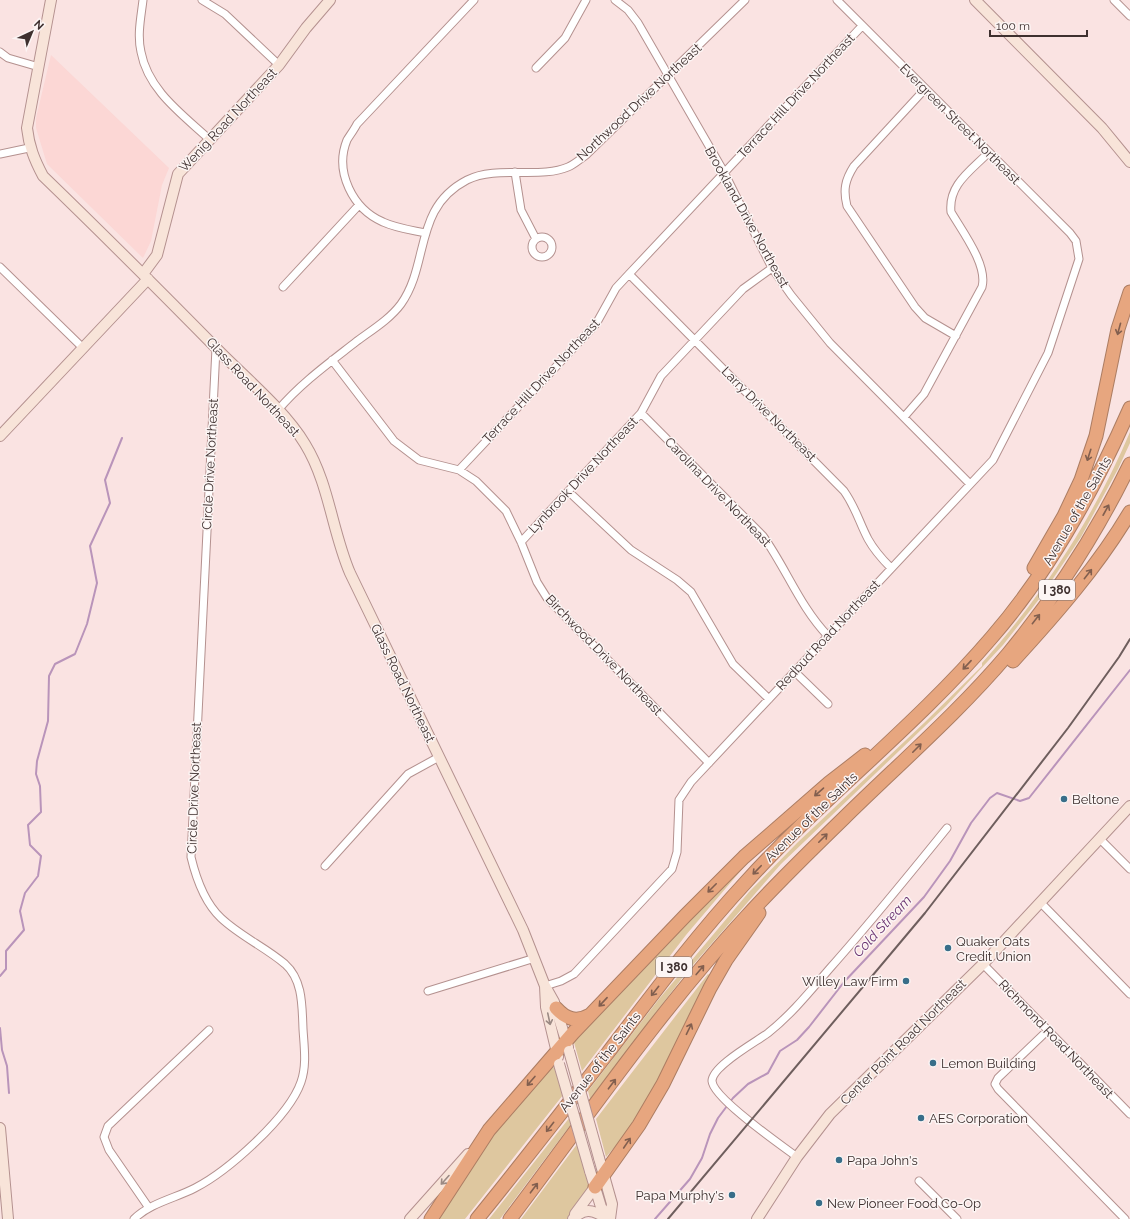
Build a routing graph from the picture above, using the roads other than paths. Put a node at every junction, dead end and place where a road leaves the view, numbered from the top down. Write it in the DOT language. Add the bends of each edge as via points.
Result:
graph roads {
  1 [pos="51,0"];
  2 [pos="143,0"];
  3 [pos="202,0"];
  4 [pos="330,0"];
  5 [pos="474,0"];
  6 [pos="586,0"];
  7 [pos="615,0"];
  8 [pos="744,0"];
  9 [pos="837,0"];
  10 [pos="975,0"];
  11 [pos="1114,0"];
  12 [pos="1130,16"];
  13 [pos="862,26"];
  14 [pos="0,52"];
  15 [pos="279,65"];
  16 [pos="39,67"];
  17 [pos="536,68"];
  18 [pos="668,76"];
  19 [pos="925,89"];
  20 [pos="1102,128"];
  21 [pos="209,139"];
  22 [pos="30,148"];
  23 [pos="989,152"];
  24 [pos="1130,152"];
  25 [pos="0,154"];
  26 [pos="1130,162"];
  27 [pos="515,172"];
  28 [pos="724,172"];
  29 [pos="359,205"];
  30 [pos="425,233"];
  31 [pos="536,239"];
  32 [pos="1079,251"];
  33 [pos="0,267"];
  34 [pos="772,268"];
  35 [pos="629,274"];
  36 [pos="146,276"];
  37 [pos="283,287"];
  38 [pos="1130,292"];
  39 [pos="956,336"];
  40 [pos="695,339"];
  41 [pos="83,348"];
  42 [pos="216,348"];
  43 [pos="332,360"];
  44 [pos="1130,408"];
  45 [pos="278,410"];
  46 [pos="641,413"];
  47 [pos="904,417"];
  48 [pos="0,436"];
  49 [pos="1130,464"];
  50 [pos="459,470"];
  51 [pos="970,484"];
  52 [pos="568,492"];
  53 [pos="1130,512"];
  54 [pos="521,542"];
  55 [pos="891,568"];
  56 [pos="828,636"];
  57 [pos="993,636"];
  58 [pos="795,672"];
  59 [pos="769,699"];
  60 [pos="964,702"];
  61 [pos="828,704"];
  62 [pos="895,736"];
  63 [pos="439,757"];
  64 [pos="709,763"];
  65 [pos="1130,806"];
  66 [pos="947,828"];
  67 [pos="1100,839"];
  68 [pos="325,866"];
  69 [pos="796,866"];
  70 [pos="1130,869"];
  71 [pos="1041,902"];
  72 [pos="535,958"];
  73 [pos="983,964"];
  74 [pos="545,986"];
  75 [pos="428,990"];
  76 [pos="1130,994"];
  77 [pos="556,1008"];
  78 [pos="591,1014"];
  79 [pos="209,1030"];
  80 [pos="1048,1030"];
  81 [pos="563,1052"];
  82 [pos="1130,1114"];
  83 [pos="0,1128"];
  84 [pos="489,1130"];
  85 [pos="797,1157"];
  86 [pos="604,1174"];
  87 [pos="919,1181"];
  88 [pos="595,1187"];
  89 [pos="149,1208"];
  90 [pos="8,1219"];
  91 [pos="134,1219"];
  92 [pos="410,1219"];
  93 [pos="431,1219"];
  94 [pos="477,1219"];
  95 [pos="510,1219"];
  96 [pos="572,1219"];
  97 [pos="609,1219"];
  98 [pos="757,1219"];
  99 [pos="957,1219"];
  100 [pos="1125,1219"];
  1 -- 16 [label="street, Glass Road Northeast"];
  2 -- 21 [label="street" via="139,34 140,51 145,67 162,95"];
  3 -- 15 [label="street" via="224,14"];
  4 -- 15 [label="street, Wenig Road Northeast"];
  5 -- 29 [label="street" via="357,124 347,140 343,156 343,174"];
  6 -- 17 [label="street" via="564,38"];
  7 -- 18 [label="street, Brookland Drive Northeast" via="628,10 638,24"];
  8 -- 18 [label="street, Northwood Drive Northeast"];
  9 -- 13 [label="street, Evergreen Street Northeast"];
  10 -- 20 [label="street"];
  11 -- 12 [label="street"];
  13 -- 19 [label="street, Evergreen Street Northeast"];
  13 -- 28 [label="street, Terrace Hill Drive Northeast"];
  14 -- 16 [label="street" via="8,58"];
  15 -- 21 [label="street, Wenig Road Northeast"];
  16 -- 22 [label="street, Glass Road Northeast" via="27,128"];
  18 -- 27 [label="street, Northwood Drive Northeast" via="586,155 568,167"];
  18 -- 28 [label="street, Brookland Drive Northeast"];
  19 -- 23 [label="street, Evergreen Street Northeast"];
  19 -- 39 [label="street" via="854,166 846,181 845,196 847,206 915,307 930,322"];
  20 -- 24 [label="street"];
  20 -- 26 [label="street"];
  21 -- 36 [label="street, Wenig Road Northeast" via="178,174 156,255"];
  22 -- 25 [label="street"];
  22 -- 36 [label="street, Glass Road Northeast" via="43,176"];
  23 -- 32 [label="street, Evergreen Street Northeast" via="1070,234 1076,241"];
  23 -- 39 [label="street" via="957,185 950,202 951,212 982,268 984,280"];
  27 -- 30 [label="street, Northwood Drive Northeast" via="486,174 468,179 457,186 435,209"];
  27 -- 31 [label="street" via="521,210"];
  28 -- 34 [label="street, Brookland Drive Northeast"];
  28 -- 35 [label="street, Terrace Hill Drive Northeast"];
  29 -- 30 [label="street" via="370,216 384,223"];
  29 -- 37 [label="street"];
  30 -- 43 [label="street, Northwood Drive Northeast" via="413,277 401,304"];
  32 -- 51 [label="street, Redbud Road Northeast" via="1079,259 1048,353 996,454"];
  33 -- 41 [label="street"];
  34 -- 40 [label="street, Lynbrook Drive Northeast" via="742,289"];
  34 -- 47 [label="street, Brookland Drive Northeast" via="816,328"];
  35 -- 40 [label="street, Larry Drive Northeast"];
  35 -- 50 [label="street, Terrace Hill Drive Northeast" via="616,288 596,324"];
  36 -- 41 [label="street, Wenig Road Northeast"];
  36 -- 42 [label="street, Glass Road Northeast"];
  38 -- 57 [label="highway, one-way" via="1118,330 1096,436 1081,480 1042,557 1011,603"];
  39 -- 47 [label="street" via="924,394"];
  40 -- 46 [label="street, Lynbrook Drive Northeast" via="661,376"];
  40 -- 55 [label="street, Larry Drive Northeast" via="844,491 855,507 868,539"];
  41 -- 48 [label="street, Wenig Road Northeast"];
  42 -- 45 [label="street, Glass Road Northeast"];
  42 -- 89 [label="street, Circle Drive Northeast" via="191,857 194,871 212,908 284,964 296,979 302,999 305,1058 301,1082 295,1095 236,1161 197,1187"];
  43 -- 45 [label="street, Northwood Drive Northeast" via="294,392"];
  43 -- 50 [label="street, Birchwood Drive Northeast" via="394,442 419,460"];
  44 -- 57 [label="highway, Avenue of the Saints / I 380" via="1094,486 1068,530 1043,570"];
  45 -- 63 [label="street, Glass Road Northeast" via="298,434 318,468 341,551"];
  46 -- 52 [label="street, Lynbrook Drive Northeast"];
  46 -- 56 [label="street, Carolina Drive Northeast" via="763,536 777,555 816,623"];
  47 -- 51 [label="street, Brookland Drive Northeast"];
  60 -- 49 [label="highway, Avenue of the Saints / I 380, one-way" via="1006,656 1053,596 1089,542"];
  50 -- 54 [label="street, Birchwood Drive Northeast" via="476,481 506,511"];
  51 -- 55 [label="street, Redbud Road Northeast"];
  52 -- 54 [label="street, Lynbrook Drive Northeast"];
  52 -- 59 [label="street" via="631,550 691,592 733,664"];
  60 -- 53 [label="highway, one-way" via="998,676 1074,591 1093,568"];
  54 -- 64 [label="street, Birchwood Drive Northeast" via="537,582 547,598"];
  55 -- 56 [label="street, Redbud Road Northeast"];
  56 -- 58 [label="street, Redbud Road Northeast"];
  57 -- 62 [label="highway, Avenue of the Saints / I 380, one-way" via="941,693"];
  58 -- 59 [label="street, Redbud Road Northeast"];
  58 -- 61 [label="street"];
  59 -- 64 [label="street, Redbud Road Northeast"];
  69 -- 60 [label="highway, Avenue of the Saints / I 380, one-way"];
  62 -- 78 [label="highway, one-way" via="866,754 829,783 744,857"];
  62 -- 94 [label="highway, Avenue of the Saints / I 380, one-way" via="775,850 716,914"];
  63 -- 68 [label="street" via="408,774"];
  63 -- 72 [label="street, Glass Road Northeast"];
  64 -- 74 [label="street, Redbud Road Northeast" via="691,782 679,800 677,852 672,869 574,974"];
  65 -- 67 [label="street, Center Point Road Northeast"];
  66 -- 85 [label="street" via="875,918 792,1011 768,1033 716,1072 712,1081 719,1094"];
  67 -- 70 [label="street"];
  67 -- 71 [label="street, Center Point Road Northeast"];
  86 -- 69 [label="highway, one-way" via="631,1139 652,1104 726,960"];
  95 -- 69 [label="highway, Avenue of the Saints / I 380, one-way" via="696,975 745,918"];
  71 -- 73 [label="street, Center Point Road Northeast"];
  71 -- 76 [label="street"];
  72 -- 74 [label="street, Glass Road Northeast"];
  72 -- 75 [label="street"];
  73 -- 80 [label="street, Richmond Road Northeast"];
  73 -- 85 [label="street, Center Point Road Northeast" via="830,1114"];
  74 -- 77 [label="street"];
  74 -- 81 [label="street, one-way" via="546,1007"];
  77 -- 78 [label="highway" via="574,1020 584,1019"];
  77 -- 81 [label="street"];
  78 -- 81 [label="highway"];
  79 -- 89 [label="street" via="116,1116 104,1137 109,1150"];
  80 -- 82 [label="street, Richmond Road Northeast"];
  80 -- 100 [label="street" via="998,1078 995,1084"];
  81 -- 84 [label="highway, one-way"];
  81 -- 86 [label="street, bridge"];
  81 -- 88 [label="street, bridge"];
  83 -- 90 [label="street"];
  84 -- 92 [label="street, one-way"];
  84 -- 93 [label="highway"];
  85 -- 98 [label="street, Center Point Road Northeast"];
  86 -- 88 [label="highway"];
  86 -- 97 [label="street" via="612,1204"];
  87 -- 99 [label="street"];
  88 -- 96 [label="street"];
  88 -- 97 [label="street" via="603,1212"];
  89 -- 91 [label="street, Circle Drive Northeast"];
  96 -- 97 [label="street" via="587,1210"];
}
